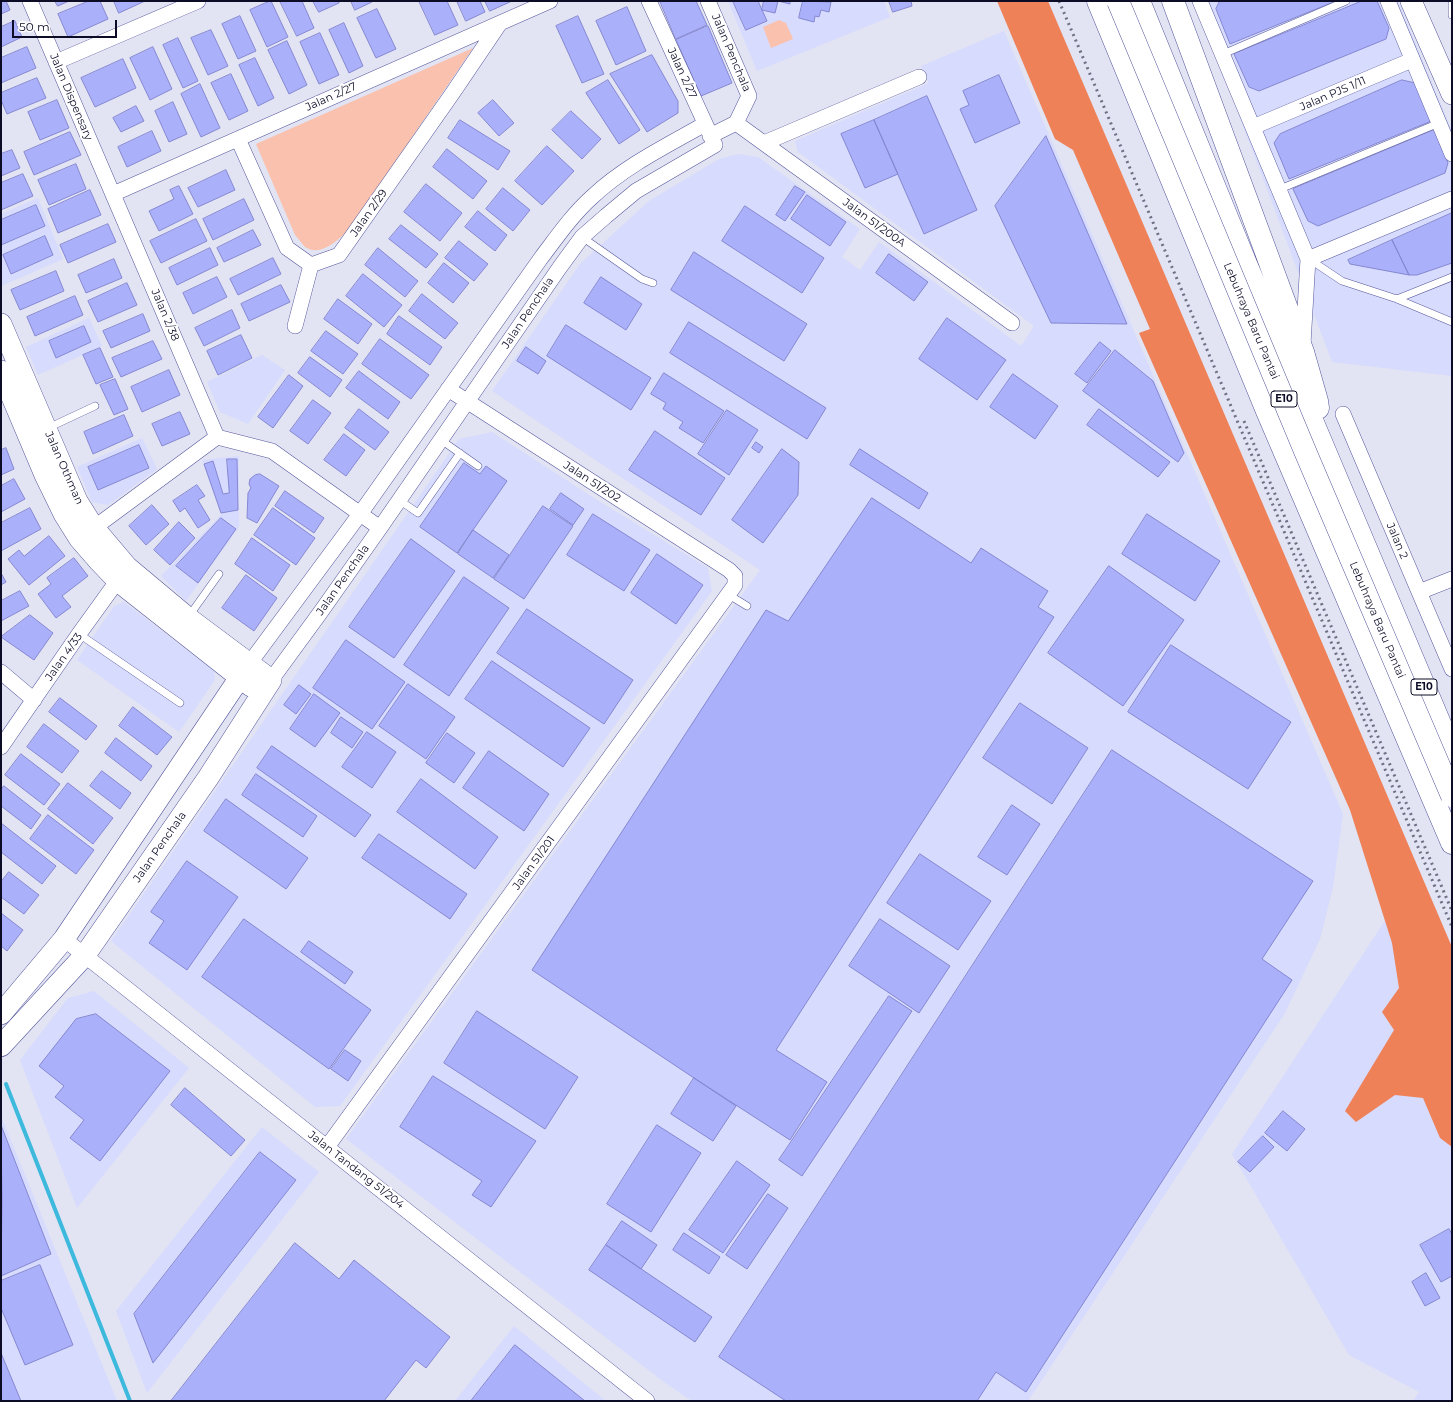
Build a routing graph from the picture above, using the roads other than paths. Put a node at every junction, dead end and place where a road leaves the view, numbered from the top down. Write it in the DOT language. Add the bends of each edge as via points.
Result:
graph roads {
  1 [pos="30,1"];
  2 [pos="550,1"];
  3 [pos="649,1"];
  4 [pos="708,1"];
  5 [pos="1098,1"];
  6 [pos="1119,1"];
  7 [pos="1139,1"];
  8 [pos="1173,1"];
  9 [pos="1200,1"];
  10 [pos="1346,1"];
  11 [pos="1388,1"];
  12 [pos="1411,1"];
  13 [pos="188,3"];
  14 [pos="1452,3"];
  15 [pos="1452,15"];
  16 [pos="500,23"];
  17 [pos="1114,40"];
  18 [pos="1223,54"];
  19 [pos="1412,60"];
  20 [pos="56,62"];
  21 [pos="919,77"];
  22 [pos="1452,94"];
  23 [pos="736,123"];
  24 [pos="1439,123"];
  25 [pos="1253,127"];
  26 [pos="710,135"];
  27 [pos="238,139"];
  28 [pos="764,143"];
  29 [pos="1452,154"];
  30 [pos="1280,189"];
  31 [pos="113,194"];
  32 [pos="1452,199"];
  33 [pos="582,237"];
  34 [pos="1308,259"];
  35 [pos="311,265"];
  36 [pos="1452,277"];
  37 [pos="653,283"];
  38 [pos="1397,299"];
  39 [pos="1452,322"];
  40 [pos="1012,323"];
  41 [pos="1,324"];
  42 [pos="295,326"];
  43 [pos="1303,352"];
  44 [pos="1,372"];
  45 [pos="448,389"];
  46 [pos="467,402"];
  47 [pos="95,406"];
  48 [pos="1343,414"];
  49 [pos="46,429"];
  50 [pos="217,437"];
  51 [pos="441,440"];
  52 [pos="1321,443"];
  53 [pos="460,453"];
  54 [pos="478,466"];
  55 [pos="399,500"];
  56 [pos="360,514"];
  57 [pos="380,528"];
  58 [pos="87,533"];
  59 [pos="122,574"];
  60 [pos="219,574"];
  61 [pos="735,576"];
  62 [pos="1452,579"];
  63 [pos="1419,592"];
  64 [pos="729,595"];
  65 [pos="747,606"];
  66 [pos="188,618"];
  67 [pos="79,634"];
  68 [pos="1452,669"];
  69 [pos="244,671"];
  70 [pos="1,672"];
  71 [pos="266,687"];
  72 [pos="34,700"];
  73 [pos="180,703"];
  74 [pos="1,748"];
  75 [pos="1452,752"];
  76 [pos="1452,796"];
  77 [pos="1452,843"];
  78 [pos="64,939"];
  79 [pos="85,955"];
  80 [pos="1,1014"];
  81 [pos="1,1046"];
  82 [pos="327,1147"];
  83 [pos="647,1401"];
  1 -- 20 [label="street, Jalan Dispensary"];
  2 -- 16 [label="street, Jalan 2/27" via="527,8"];
  3 -- 26 [label="street, Jalan 2/27"];
  4 -- 23 [label="street, Jalan Penchala" via="749,96"];
  5 -- 17 [label="highway"];
  6 -- 17 [label="highway" via="1112,19"];
  6 -- 76 [label="highway, Lebuhraya Baru Pantai / E10, bridge" via="1302,444"];
  7 -- 52 [label="highway, Lebuhraya Baru Pantai / E10"];
  8 -- 43 [label="highway"];
  9 -- 18 [label="street"];
  10 -- 18 [label="lane"];
  11 -- 19 [label="street"];
  12 -- 22 [label="main road"];
  13 -- 20 [label="street"];
  14 -- 15 [label="lane"];
  16 -- 27 [label="street, Jalan 2/27"];
  16 -- 35 [label="street, Jalan 2/29" via="339,255"];
  17 -- 77 [label="highway" via="1271,419"];
  18 -- 25 [label="street"];
  19 -- 24 [label="street"];
  19 -- 25 [label="street, Jalan PJS 1/11"];
  20 -- 31 [label="street, Jalan Dispensary"];
  21 -- 28 [label="street"];
  23 -- 26 [label="street, Jalan Penchala"];
  23 -- 28 [label="street, Jalan 51/200A"];
  24 -- 29 [label="street"];
  24 -- 30 [label="lane"];
  25 -- 30 [label="street"];
  26 -- 33 [label="street, Jalan Penchala" via="636,190"];
  26 -- 45 [label="street, Jalan Penchala" via="624,170 592,197 541,258"];
  27 -- 31 [label="street, Jalan 2/27"];
  27 -- 35 [label="street" via="287,248"];
  28 -- 40 [label="street, Jalan 51/200A"];
  30 -- 34 [label="street"];
  31 -- 50 [label="street, Jalan 2/38"];
  32 -- 34 [label="street"];
  33 -- 37 [label="lane" via="642,279"];
  33 -- 46 [label="street, Jalan Penchala"];
  34 -- 38 [label="lane" via="1342,281"];
  34 -- 43 [label="street"];
  35 -- 42 [label="street"];
  36 -- 38 [label="lane"];
  38 -- 39 [label="lane"];
  41 -- 49 [label="main road, Jalan Othman"];
  43 -- 52 [label="highway" via="1317,401"];
  44 -- 58 [label="main road, Jalan Othman" via="64,514"];
  45 -- 46 [label="street, Jalan 51/202"];
  45 -- 56 [label="street, Jalan Penchala"];
  46 -- 51 [label="street, Jalan Penchala"];
  46 -- 61 [label="street, Jalan 51/202"];
  47 -- 49 [label="lane"];
  48 -- 63 [label="street, Jalan 2"];
  49 -- 58 [label="main road, Jalan Othman" via="77,501"];
  50 -- 56 [label="street" via="272,450"];
  50 -- 58 [label="street"];
  51 -- 53 [label="lane"];
  51 -- 55 [label="street, Jalan Penchala"];
  52 -- 75 [label="highway, Lebuhraya Baru Pantai / E10"];
  53 -- 54 [label="lane"];
  53 -- 55 [label="lane" via="418,513"];
  55 -- 57 [label="street, Jalan Penchala"];
  56 -- 57 [label="street"];
  56 -- 69 [label="street, Jalan Penchala"];
  57 -- 71 [label="street, Jalan Penchala"];
  58 -- 59 [label="main road, Jalan Othman" via="99,561"];
  59 -- 66 [label="main road, Jalan Othman"];
  59 -- 67 [label="street, Jalan 4/33"];
  59 -- 69 [label="main road, Jalan Othman"];
  60 -- 66 [label="lane"];
  61 -- 64 [label="street, Jalan 51/201" via="735,585"];
  62 -- 63 [label="street"];
  63 -- 68 [label="street, Jalan 2"];
  64 -- 65 [label="lane"];
  64 -- 82 [label="street, Jalan 51/201"];
  66 -- 69 [label="main road, Jalan Othman"];
  67 -- 72 [label="street, Jalan 4/33"];
  67 -- 73 [label="lane"];
  69 -- 71 [label="main road, Jalan Othman"];
  69 -- 78 [label="main road, Jalan Penchala"];
  70 -- 72 [label="street"];
  71 -- 79 [label="main road, Jalan Penchala" via="208,778"];
  72 -- 74 [label="street, Jalan 4/33"];
  78 -- 79 [label="street, Jalan Tandang 51/204"];
  78 -- 80 [label="main road, Jalan Penchala"];
  79 -- 81 [label="main road, Jalan Penchala"];
  79 -- 82 [label="street, Jalan Tandang 51/204"];
  82 -- 83 [label="street, Jalan Tandang 51/204"];
}
